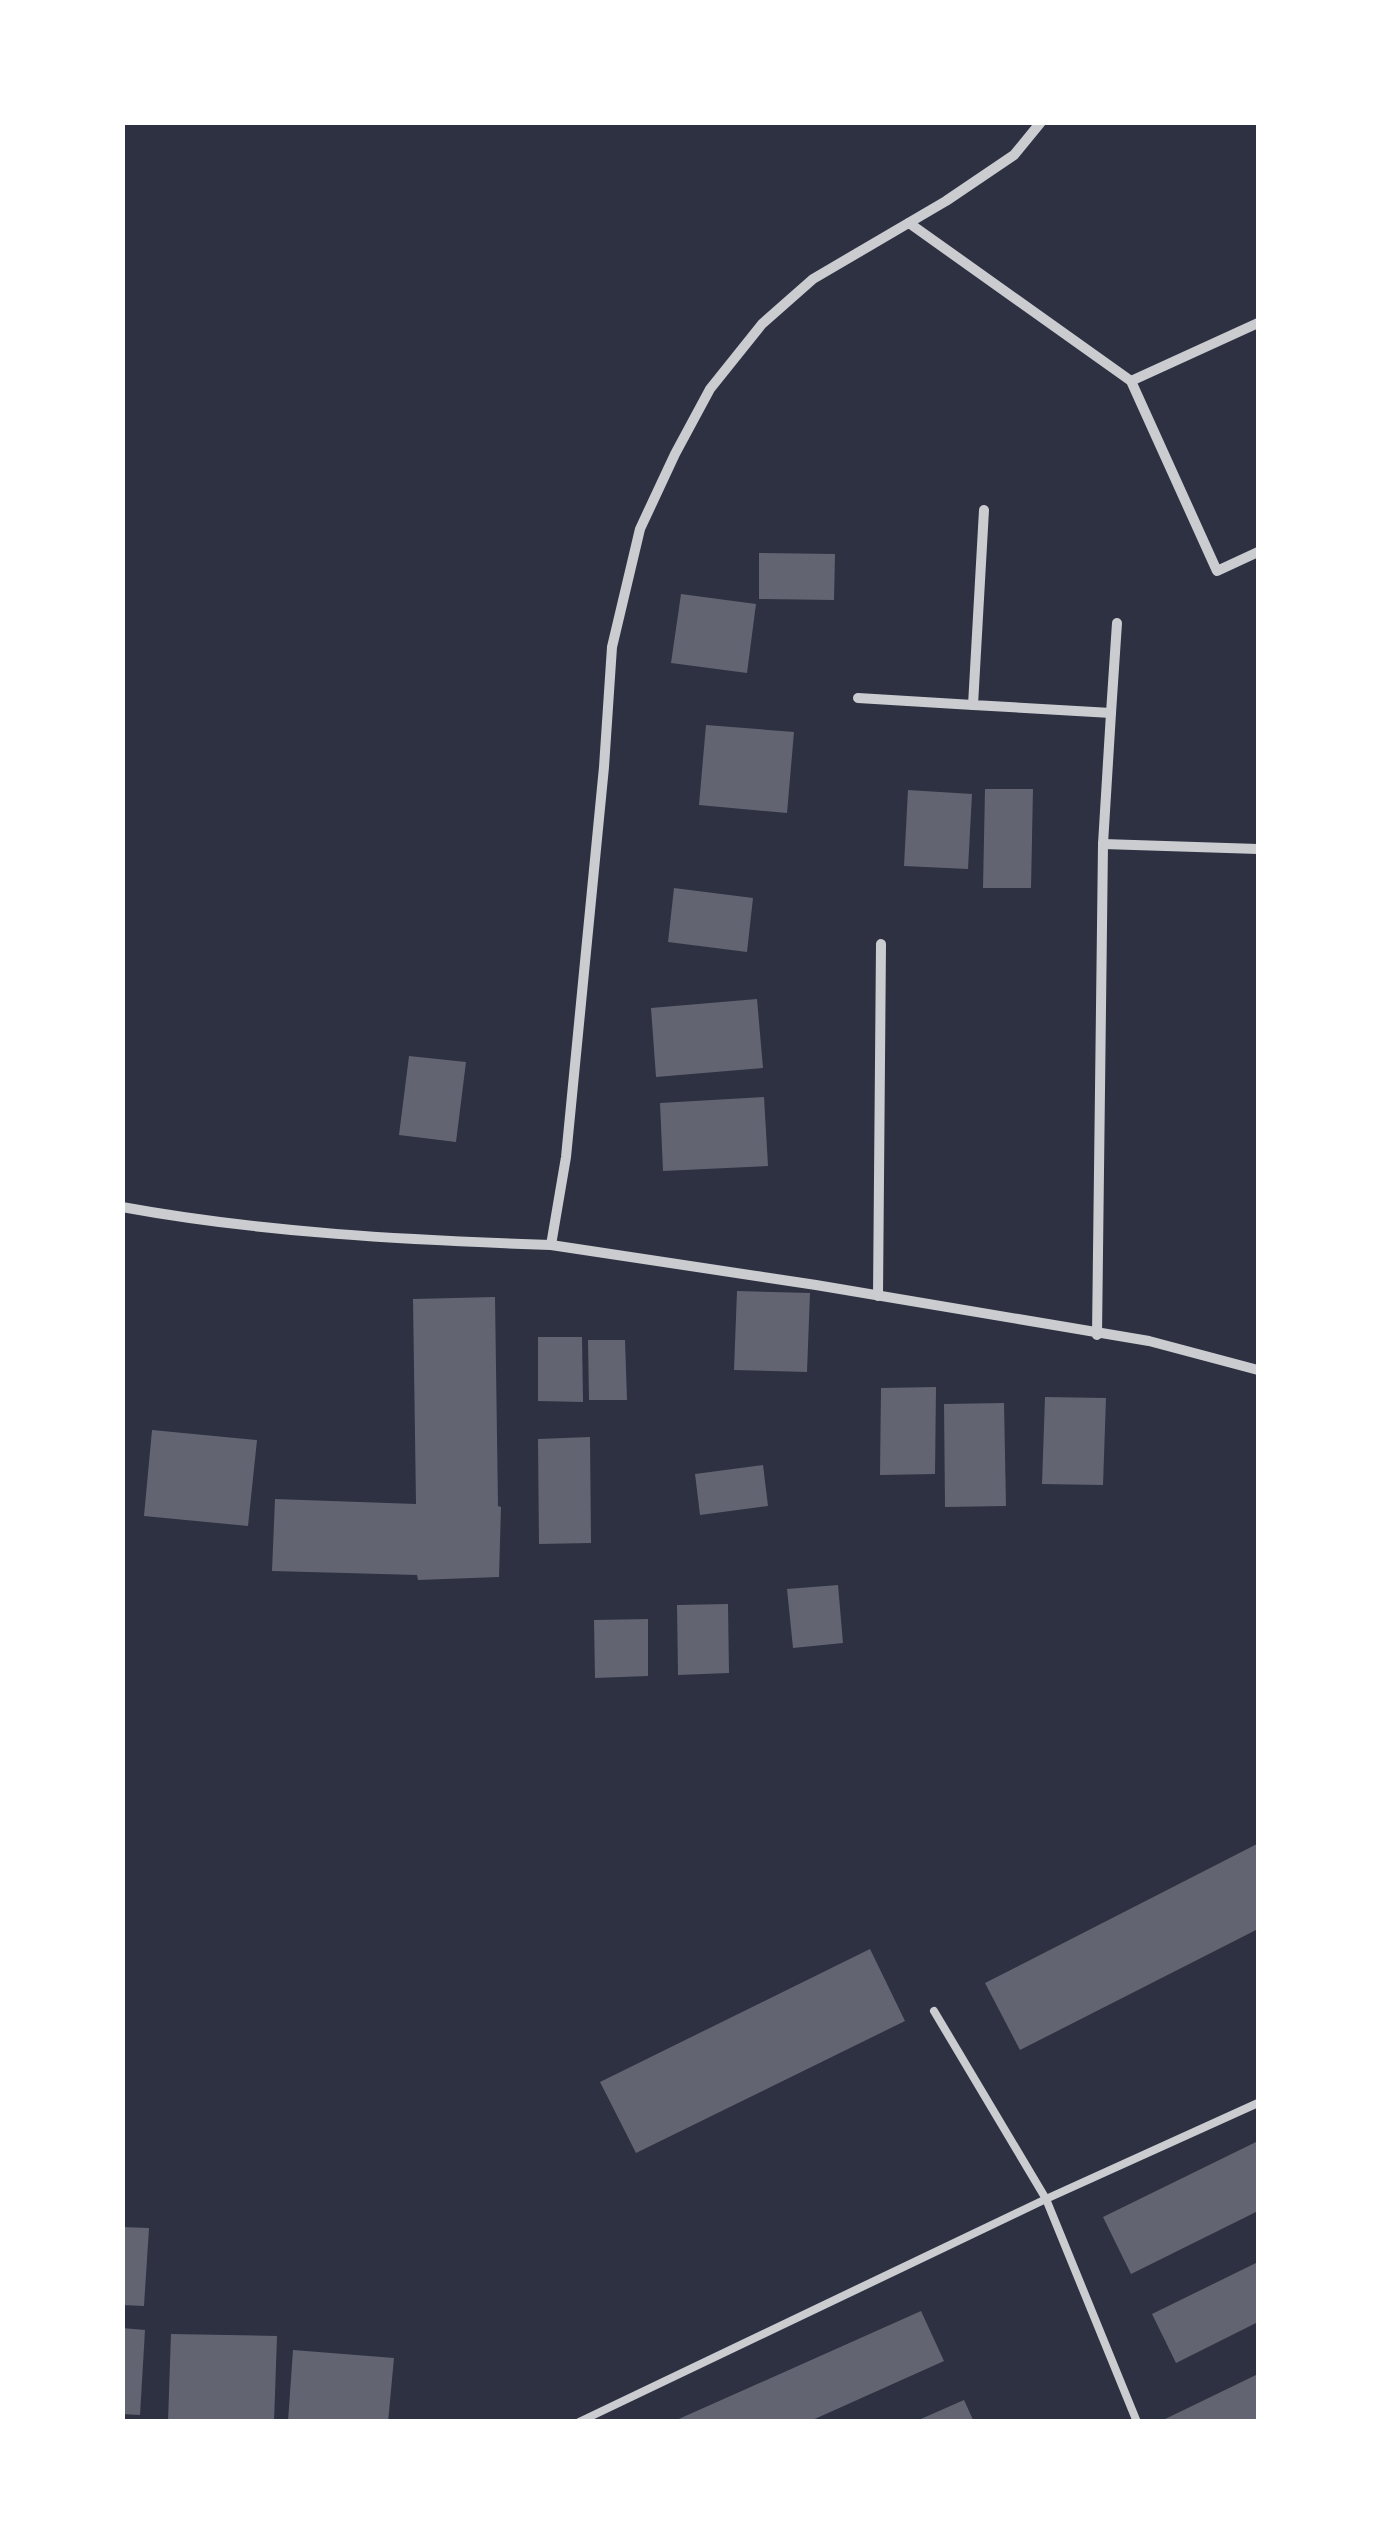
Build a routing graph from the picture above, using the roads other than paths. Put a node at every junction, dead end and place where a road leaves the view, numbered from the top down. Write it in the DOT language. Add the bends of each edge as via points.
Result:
graph roads {
  1 [pos="1041,122"];
  2 [pos="909,223"];
  3 [pos="1258,323"];
  4 [pos="1131,381"];
  5 [pos="984,510"];
  6 [pos="1258,552"];
  7 [pos="1117,623"];
  8 [pos="858,698"];
  9 [pos="973,705"];
  10 [pos="1111,712"];
  11 [pos="1103,844"];
  12 [pos="1258,849"];
  13 [pos="881,944"];
  14 [pos="122,1207"];
  15 [pos="551,1245"];
  16 [pos="878,1296"];
  17 [pos="1096,1334"];
  18 [pos="1258,1370"];
  19 [pos="934,2010"];
  20 [pos="1258,2102"];
  21 [pos="1046,2199"];
  22 [pos="579,2422"];
  23 [pos="1137,2422"];
  1 -- 2 [label="street" via="1014,155"];
  2 -- 4 [label="street"];
  2 -- 15 [label="street" via="814,280 762,324 710,389 640,529 612,647 566,1157"];
  3 -- 4 [label="street"];
  4 -- 6 [label="street" via="1217,572"];
  5 -- 9 [label="street"];
  7 -- 10 [label="street"];
  8 -- 9 [label="street"];
  9 -- 10 [label="street"];
  10 -- 11 [label="street"];
  11 -- 12 [label="street"];
  11 -- 17 [label="street"];
  13 -- 16 [label="street"];
  14 -- 15 [label="street" via="278,1229"];
  15 -- 16 [label="street"];
  16 -- 17 [label="street"];
  17 -- 18 [label="street"];
  19 -- 21 [label="lane"];
  20 -- 21 [label="lane"];
  21 -- 22 [label="lane"];
  21 -- 23 [label="lane"];
}
